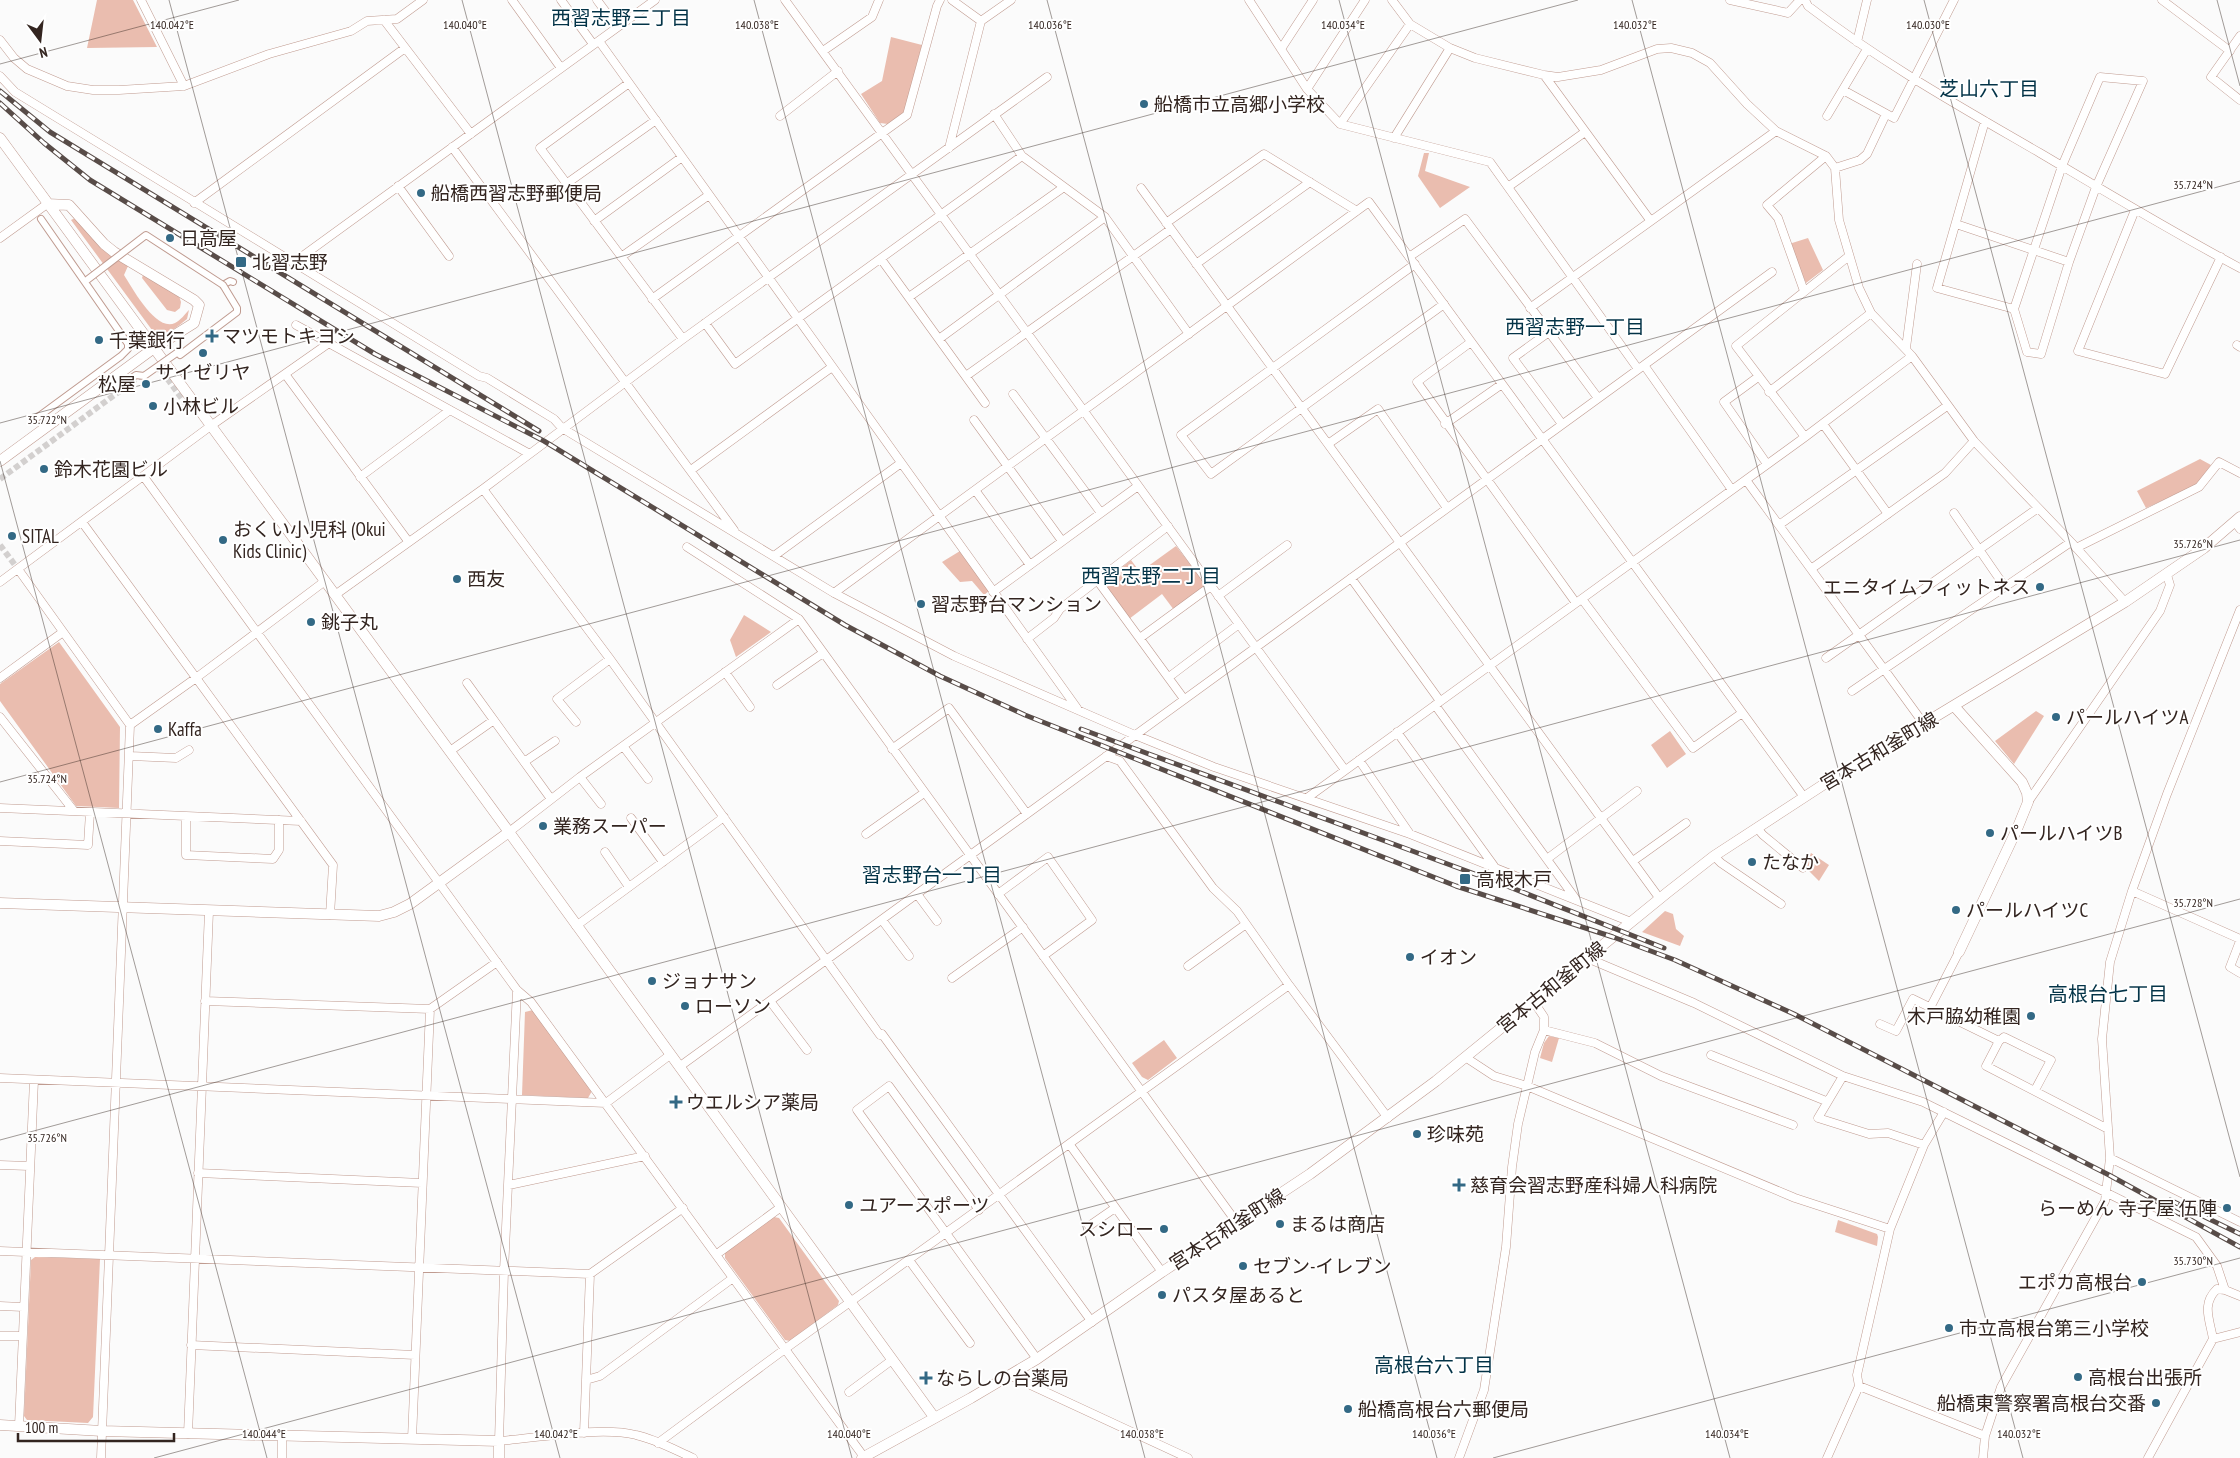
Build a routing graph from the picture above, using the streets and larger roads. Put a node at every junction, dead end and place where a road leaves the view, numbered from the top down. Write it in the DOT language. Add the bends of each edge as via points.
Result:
graph roads {
  1 [pos="141,0"];
  2 [pos="423,0"];
  3 [pos="512,0"];
  4 [pos="561,0"];
  5 [pos="596,0"];
  6 [pos="655,0"];
  7 [pos="784,0"];
  8 [pos="880,0"];
  9 [pos="940,0"];
  10 [pos="952,0"];
  11 [pos="1011,0"];
  12 [pos="1250,0"];
  13 [pos="1313,0"];
  14 [pos="1365,0"];
  15 [pos="1392,0"];
  16 [pos="1730,0"];
  17 [pos="1800,0"];
  18 [pos="1805,0"];
  19 [pos="1866,0"];
  20 [pos="1954,0"];
  21 [pos="2162,0"];
  22 [pos="1746,2"];
  23 [pos="384,20"];
  24 [pos="982,21"];
  25 [pos="1410,24"];
  26 [pos="617,27"];
  27 [pos="2240,36"];
  28 [pos="0,40"];
  29 [pos="1857,42"];
  30 [pos="596,43"];
  31 [pos="405,48"];
  32 [pos="1450,48"];
  33 [pos="1281,49"];
  34 [pos="1867,49"];
  35 [pos="2230,51"];
  36 [pos="824,52"];
  37 [pos="562,68"];
  38 [pos="838,71"];
  39 [pos="1544,75"];
  40 [pos="0,76"];
  41 [pos="1047,77"];
  42 [pos="1914,80"];
  43 [pos="629,83"];
  44 [pos="184,86"];
  45 [pos="1307,89"];
  46 [pos="1843,90"];
  47 [pos="2240,100"];
  48 [pos="994,114"];
  49 [pos="1886,114"];
  50 [pos="780,116"];
  51 [pos="1827,116"];
  52 [pos="656,120"];
  53 [pos="1984,121"];
  54 [pos="1340,124"];
  55 [pos="1776,131"];
  56 [pos="1585,132"];
  57 [pos="471,134"];
  58 [pos="881,134"];
  59 [pos="0,138"];
  60 [pos="1394,138"];
  61 [pos="452,147"];
  62 [pos="949,148"];
  63 [pos="1022,156"];
  64 [pos="1826,156"];
  65 [pos="682,157"];
  66 [pos="2062,166"];
  67 [pos="1835,168"];
  68 [pos="911,175"];
  69 [pos="1310,182"];
  70 [pos="566,184"];
  71 [pos="398,186"];
  72 [pos="1064,187"];
  73 [pos="1508,187"];
  74 [pos="2096,187"];
  75 [pos="1141,188"];
  76 [pos="709,195"];
  77 [pos="194,203"];
  78 [pos="47,204"];
  79 [pos="2136,210"];
  80 [pos="1357,211"];
  81 [pos="940,215"];
  82 [pos="1105,217"];
  83 [pos="41,219"];
  84 [pos="1650,220"];
  85 [pos="594,221"];
  86 [pos="1956,224"];
  87 [pos="1168,226"];
  88 [pos="739,237"];
  89 [pos="0,238"];
  90 [pos="2035,250"];
  91 [pos="969,255"];
  92 [pos="449,256"];
  93 [pos="1132,256"];
  94 [pos="1849,256"];
  95 [pos="621,257"];
  96 [pos="1410,257"];
  97 [pos="2221,257"];
  98 [pos="881,259"];
  99 [pos="2069,262"];
  100 [pos="293,263"];
  101 [pos="1196,264"];
  102 [pos="1415,264"];
  103 [pos="1917,264"];
  104 [pos="2240,268"];
  105 [pos="1772,272"];
  106 [pos="1571,277"];
  107 [pos="768,278"];
  108 [pos="87,280"];
  109 [pos="232,282"];
  110 [pos="223,285"];
  111 [pos="1804,291"];
  112 [pos="999,295"];
  113 [pos="909,298"];
  114 [pos="652,299"];
  115 [pos="1444,304"];
  116 [pos="1227,306"];
  117 [pos="1530,308"];
  118 [pos="2014,309"];
  119 [pos="1871,313"];
  120 [pos="798,318"];
  121 [pos="705,323"];
  122 [pos="296,325"];
  123 [pos="1549,332"];
  124 [pos="1026,333"];
  125 [pos="1189,334"];
  126 [pos="682,339"];
  127 [pos="939,339"];
  128 [pos="1471,342"];
  129 [pos="328,343"];
  130 [pos="154,348"];
  131 [pos="1906,348"];
  132 [pos="1912,356"];
  133 [pos="164,362"];
  134 [pos="832,366"];
  135 [pos="1641,367"];
  136 [pos="1272,368"];
  137 [pos="285,374"];
  138 [pos="966,376"];
  139 [pos="1758,377"];
  140 [pos="625,382"];
  141 [pos="123,384"];
  142 [pos="1502,384"];
  143 [pos="1769,392"];
  144 [pos="1013,394"];
  145 [pos="1598,398"];
  146 [pos="985,403"];
  147 [pos="1947,406"];
  148 [pos="1302,408"];
  149 [pos="450,410"];
  150 [pos="1083,411"];
  151 [pos="38,418"];
  152 [pos="974,420"];
  153 [pos="1445,424"];
  154 [pos="1562,424"];
  155 [pos="1824,424"];
  156 [pos="212,425"];
  157 [pos="562,428"];
  158 [pos="1805,437"];
  159 [pos="1046,438"];
  160 [pos="1542,439"];
  161 [pos="1974,441"];
  162 [pos="1328,444"];
  163 [pos="528,454"];
  164 [pos="0,461"];
  165 [pos="901,463"];
  166 [pos="1767,464"];
  167 [pos="1008,466"];
  168 [pos="1857,469"];
  169 [pos="691,470"];
  170 [pos="2240,472"];
  171 [pos="144,477"];
  172 [pos="360,477"];
  173 [pos="1487,479"];
  174 [pos="1746,480"];
  175 [pos="1138,486"];
  176 [pos="482,488"];
  177 [pos="976,490"];
  178 [pos="1732,490"];
  179 [pos="1447,508"];
  180 [pos="2038,508"];
  181 [pos="1101,513"];
  182 [pos="1954,513"];
  183 [pos="1888,514"];
  184 [pos="939,516"];
  185 [pos="82,522"];
  186 [pos="2238,523"];
  187 [pos="1779,525"];
  188 [pos="1168,526"];
  189 [pos="737,534"];
  190 [pos="408,541"];
  191 [pos="1062,541"];
  192 [pos="1400,542"];
  193 [pos="1287,545"];
  194 [pos="2073,545"];
  195 [pos="687,547"];
  196 [pos="1979,550"];
  197 [pos="774,556"];
  198 [pos="1632,562"];
  199 [pos="1030,565"];
  200 [pos="18,569"];
  201 [pos="1811,569"];
  202 [pos="2167,575"];
  203 [pos="1351,578"];
  204 [pos="1097,580"];
  205 [pos="325,581"];
  206 [pos="0,582"];
  207 [pos="1212,586"];
  208 [pos="2005,587"];
  209 [pos="993,592"];
  210 [pos="834,593"];
  211 [pos="335,595"];
  212 [pos="1218,596"];
  213 [pos="1579,601"];
  214 [pos="2125,602"];
  215 [pos="2240,610"];
  216 [pos="799,619"];
  217 [pos="1239,624"];
  218 [pos="63,632"];
  219 [pos="257,633"];
  220 [pos="1859,634"];
  221 [pos="1140,638"];
  222 [pos="1027,639"];
  223 [pos="1256,647"];
  224 [pos="823,653"];
  225 [pos="1826,658"];
  226 [pos="610,659"];
  227 [pos="1490,666"];
  228 [pos="1884,669"];
  229 [pos="725,672"];
  230 [pos="1169,677"];
  231 [pos="0,678"];
  232 [pos="196,678"];
  233 [pos="467,682"];
  234 [pos="777,685"];
  235 [pos="1852,691"];
  236 [pos="1184,699"];
  237 [pos="1437,703"];
  238 [pos="1954,706"];
  239 [pos="750,707"];
  240 [pos="1078,710"];
  241 [pos="1742,713"];
  242 [pos="0,717"];
  243 [pos="494,720"];
  244 [pos="1921,721"];
  245 [pos="576,722"];
  246 [pos="656,722"];
  247 [pos="130,725"];
  248 [pos="1397,732"];
  249 [pos="1135,735"];
  250 [pos="555,741"];
  251 [pos="623,746"];
  252 [pos="892,749"];
  253 [pos="188,750"];
  254 [pos="450,752"];
  255 [pos="130,756"];
  256 [pos="1106,756"];
  257 [pos="1359,760"];
  258 [pos="524,762"];
  259 [pos="1344,770"];
  260 [pos="580,777"];
  261 [pos="648,779"];
  262 [pos="1637,791"];
  263 [pos="924,793"];
  264 [pos="1804,797"];
  265 [pos="1307,798"];
  266 [pos="551,799"];
  267 [pos="2028,802"];
  268 [pos="602,804"];
  269 [pos="0,808"];
  270 [pos="74,811"];
  271 [pos="90,812"];
  272 [pos="127,814"];
  273 [pos="1027,814"];
  274 [pos="186,816"];
  275 [pos="724,817"];
  276 [pos="631,818"];
  277 [pos="1601,818"];
  278 [pos="279,820"];
  279 [pos="300,821"];
  280 [pos="1686,823"];
  281 [pos="1757,828"];
  282 [pos="509,832"];
  283 [pos="866,834"];
  284 [pos="1410,834"];
  285 [pos="0,841"];
  286 [pos="605,852"];
  287 [pos="969,856"];
  288 [pos="1714,856"];
  289 [pos="1547,859"];
  290 [pos="1633,861"];
  291 [pos="663,862"];
  292 [pos="1495,868"];
  293 [pos="1803,868"];
  294 [pos="440,884"];
  295 [pos="629,886"];
  296 [pos="2132,891"];
  297 [pos="917,894"];
  298 [pos="998,894"];
  299 [pos="1576,899"];
  300 [pos="1660,899"];
  301 [pos="0,902"];
  302 [pos="1781,904"];
  303 [pos="123,907"];
  304 [pos="208,910"];
  305 [pos="330,915"];
  306 [pos="882,920"];
  307 [pos="936,921"];
  308 [pos="1631,922"];
  309 [pos="1246,924"];
  310 [pos="576,926"];
  311 [pos="1023,927"];
  312 [pos="2240,940"];
  313 [pos="1959,952"];
  314 [pos="909,956"];
  315 [pos="1043,956"];
  316 [pos="1587,958"];
  317 [pos="826,960"];
  318 [pos="497,962"];
  319 [pos="1188,966"];
  320 [pos="2240,973"];
  321 [pos="952,978"];
  322 [pos="1289,985"];
  323 [pos="517,990"];
  324 [pos="205,1001"];
  325 [pos="770,1001"];
  326 [pos="1534,1002"];
  327 [pos="1930,1006"];
  328 [pos="430,1009"];
  329 [pos="1880,1024"];
  330 [pos="1544,1030"];
  331 [pos="1999,1041"];
  332 [pos="807,1050"];
  333 [pos="670,1055"];
  334 [pos="1711,1055"];
  335 [pos="1465,1057"];
  336 [pos="679,1067"];
  337 [pos="1843,1076"];
  338 [pos="0,1078"];
  339 [pos="34,1080"];
  340 [pos="115,1084"];
  341 [pos="1527,1086"];
  342 [pos="202,1087"];
  343 [pos="2035,1090"];
  344 [pos="1142,1092"];
  345 [pos="426,1096"];
  346 [pos="513,1100"];
  347 [pos="1826,1101"];
  348 [pos="606,1103"];
  349 [pos="1944,1112"];
  350 [pos="1388,1118"];
  351 [pos="1793,1125"];
  352 [pos="2108,1129"];
  353 [pos="1070,1145"];
  354 [pos="1924,1145"];
  355 [pos="646,1156"];
  356 [pos="2110,1158"];
  357 [pos="0,1164"];
  358 [pos="29,1166"];
  359 [pos="198,1173"];
  360 [pos="422,1183"];
  361 [pos="509,1186"];
  362 [pos="2107,1194"];
  363 [pos="1000,1195"];
  364 [pos="782,1207"];
  365 [pos="683,1208"];
  366 [pos="1115,1208"];
  367 [pos="979,1210"];
  368 [pos="1237,1222"];
  369 [pos="2240,1222"];
  370 [pos="1089,1226"];
  371 [pos="1890,1229"];
  372 [pos="946,1233"];
  373 [pos="0,1251"];
  374 [pos="26,1252"];
  375 [pos="716,1254"];
  376 [pos="109,1255"];
  377 [pos="193,1258"];
  378 [pos="909,1260"];
  379 [pos="419,1267"];
  380 [pos="504,1271"];
  381 [pos="1162,1272"];
  382 [pos="590,1274"];
  383 [pos="733,1278"];
  384 [pos="2221,1289"];
  385 [pos="2240,1296"];
  386 [pos="850,1302"];
  387 [pos="0,1306"];
  388 [pos="23,1307"];
  389 [pos="1092,1322"];
  390 [pos="2211,1328"];
  391 [pos="2240,1332"];
  392 [pos="2229,1334"];
  393 [pos="0,1336"];
  394 [pos="22,1336"];
  395 [pos="2213,1339"];
  396 [pos="970,1343"];
  397 [pos="191,1346"];
  398 [pos="785,1349"];
  399 [pos="415,1355"];
  400 [pos="1037,1358"];
  401 [pos="892,1360"];
  402 [pos="1009,1375"];
  403 [pos="586,1380"];
  404 [pos="1859,1386"];
  405 [pos="849,1392"];
  406 [pos="934,1417"];
  407 [pos="0,1425"];
  408 [pos="19,1426"];
  409 [pos="102,1432"];
  410 [pos="584,1433"];
  411 [pos="188,1434"];
  412 [pos="282,1436"];
  413 [pos="1985,1436"];
  414 [pos="412,1439"];
  415 [pos="499,1441"];
  416 [pos="658,1443"];
  417 [pos="101,1458"];
  418 [pos="282,1458"];
  419 [pos="499,1458"];
  420 [pos="693,1458"];
  421 [pos="863,1458"];
  422 [pos="1188,1458"];
  423 [pos="1459,1458"];
  424 [pos="1827,1458"];
  425 [pos="1983,1458"];
  426 [pos="2148,1458"];
  1 -- 44 [label="street"];
  2 -- 23 [label="street" via="397,19"];
  3 -- 37 [label="street"];
  4 -- 30 [label="street"];
  5 -- 26 [label="street"];
  6 -- 26 [label="street"];
  7 -- 36 [label="street"];
  8 -- 36 [label="street" via="872,18"];
  9 -- 58 [label="street" via="907,115"];
  10 -- 24 [label="street"];
  11 -- 24 [label="street"];
  12 -- 33 [label="street"];
  13 -- 33 [label="street"];
  14 -- 45 [label="street"];
  15 -- 25 [label="street"];
  16 -- 22 [label="street"];
  17 -- 22 [label="street" via="1788,13"];
  18 -- 29 [label="street" via="1808,6"];
  19 -- 29 [label="street"];
  20 -- 42 [label="street"];
  21 -- 35 [label="street"];
  23 -- 31 [label="street"];
  23 -- 44 [label="street" via="367,21 352,31 269,54"];
  24 -- 62 [label="street"];
  25 -- 32 [label="street"];
  25 -- 54 [label="street"];
  26 -- 30 [label="street"];
  27 -- 35 [label="street"];
  28 -- 44 [label="street" via="27,69 66,86 119,90"];
  29 -- 34 [label="street"];
  30 -- 37 [label="street"];
  30 -- 43 [label="street"];
  31 -- 57 [label="street"];
  31 -- 77 [label="street"];
  32 -- 39 [label="street" via="1475,58"];
  32 -- 60 [label="street"];
  33 -- 45 [label="street"];
  34 -- 42 [label="street"];
  34 -- 46 [label="street"];
  35 -- 47 [label="street" via="2211,77"];
  36 -- 38 [label="street"];
  37 -- 57 [label="street"];
  38 -- 50 [label="street"];
  38 -- 58 [label="street"];
  39 -- 55 [label="street" via="1558,77 1601,70 1643,53 1671,48 1692,53 1710,63"];
  39 -- 56 [label="street"];
  40 -- 77 [label="street" via="15,92"];
  41 -- 48 [label="street"];
  42 -- 49 [label="street" via="1894,118"];
  42 -- 53 [label="street"];
  43 -- 52 [label="street"];
  43 -- 70 [label="street" via="540,148"];
  45 -- 54 [label="street"];
  46 -- 49 [label="street"];
  46 -- 51 [label="street"];
  48 -- 62 [label="street"];
  48 -- 63 [label="street"];
  49 -- 67 [label="street" via="1867,154 1860,160"];
  52 -- 65 [label="street"];
  52 -- 70 [label="street"];
  53 -- 66 [label="street"];
  53 -- 86 [label="street"];
  54 -- 60 [label="street"];
  55 -- 64 [label="street"];
  55 -- 84 [label="street"];
  56 -- 73 [label="street"];
  56 -- 84 [label="street"];
  57 -- 61 [label="street"];
  58 -- 68 [label="street"];
  58 -- 88 [label="street"];
  59 -- 78 [label="street"];
  60 -- 73 [label="street" via="1490,162"];
  61 -- 71 [label="street"];
  61 -- 140 [label="street"];
  62 -- 68 [label="street"];
  63 -- 72 [label="street"];
  63 -- 81 [label="street"];
  64 -- 67 [label="street"];
  64 -- 111 [label="street" via="1767,204 1778,218"];
  65 -- 76 [label="street"];
  65 -- 85 [label="street"];
  66 -- 74 [label="street"];
  66 -- 74 [label="street" via="2100,77 2143,81"];
  66 -- 90 [label="street"];
  67 -- 94 [label="street" via="1839,220"];
  68 -- 81 [label="street"];
  68 -- 107 [label="street"];
  69 -- 80 [label="street"];
  69 -- 87 [label="street" via="1264,154"];
  69 -- 101 [label="street"];
  70 -- 85 [label="street"];
  71 -- 92 [label="street"];
  71 -- 100 [label="street"];
  72 -- 82 [label="street"];
  72 -- 91 [label="street"];
  73 -- 106 [label="street"];
  74 -- 79 [label="street"];
  74 -- 99 [label="street"];
  75 -- 87 [label="street"];
  76 -- 88 [label="street"];
  76 -- 95 [label="street"];
  77 -- 100 [label="street"];
  78 -- 89 [label="street"];
  78 -- 130 [label="street"];
  78 -- 130 [label="street" via="70,205 114,252 198,305 194,323"];
  79 -- 97 [label="street"];
  79 -- 97 [label="street" via="2078,351 2165,374"];
  80 -- 96 [label="street" via="1369,202"];
  80 -- 116 [label="street"];
  81 -- 91 [label="street"];
  81 -- 98 [label="street"];
  82 -- 93 [label="street"];
  82 -- 112 [label="street"];
  83 -- 151 [label="street" via="128,344 128,349"];
  84 -- 106 [label="street"];
  85 -- 95 [label="street"];
  86 -- 90 [label="street"];
  86 -- 118 [label="street" via="1937,288"];
  87 -- 93 [label="street"];
  87 -- 101 [label="street"];
  88 -- 107 [label="street"];
  88 -- 114 [label="street"];
  90 -- 99 [label="street"];
  90 -- 118 [label="street"];
  91 -- 112 [label="street"];
  91 -- 113 [label="street"];
  93 -- 124 [label="street"];
  93 -- 125 [label="street"];
  94 -- 111 [label="street"];
  94 -- 119 [label="street"];
  95 -- 114 [label="street"];
  96 -- 102 [label="street"];
  96 -- 117 [label="street" via="1465,219"];
  97 -- 104 [label="street"];
  98 -- 113 [label="street"];
  98 -- 120 [label="street"];
  99 -- 118 [label="street" via="2041,354 2027,352"];
  100 -- 157 [label="street" via="554,419"];
  101 -- 116 [label="street"];
  102 -- 115 [label="street"];
  102 -- 136 [label="street"];
  103 -- 131 [label="street"];
  105 -- 135 [label="street"];
  106 -- 117 [label="street"];
  106 -- 135 [label="street"];
  107 -- 120 [label="street"];
  107 -- 121 [label="street"];
  108 -- 110 [label="street, bridge" via="146,235"];
  109 -- 110 [label="street"];
  110 -- 133 [label="street, bridge" via="237,312 180,355 178,352"];
  111 -- 139 [label="street" via="1736,346"];
  112 -- 124 [label="street"];
  112 -- 127 [label="street"];
  113 -- 127 [label="street"];
  114 -- 126 [label="street"];
  115 -- 128 [label="street"];
  115 -- 148 [label="street"];
  116 -- 125 [label="street"];
  116 -- 136 [label="street"];
  117 -- 123 [label="street"];
  119 -- 131 [label="street"];
  119 -- 143 [label="street"];
  120 -- 121 [label="street" via="735,364"];
  120 -- 134 [label="street"];
  121 -- 126 [label="street"];
  122 -- 129 [label="street"];
  123 -- 145 [label="street"];
  123 -- 154 [label="street" via="1513,358"];
  124 -- 138 [label="street"];
  124 -- 150 [label="street"];
  125 -- 150 [label="street"];
  126 -- 140 [label="street"];
  127 -- 138 [label="street"];
  128 -- 142 [label="street"];
  128 -- 153 [label="street" via="1417,382"];
  129 -- 137 [label="street"];
  129 -- 149 [label="street"];
  130 -- 133 [label="street"];
  130 -- 164 [label="street"];
  131 -- 132 [label="street"];
  132 -- 147 [label="street"];
  132 -- 155 [label="street"];
  133 -- 141 [label="street, bridge" via="144,376 136,375"];
  133 -- 156 [label="street"];
  134 -- 165 [label="street"];
  134 -- 169 [label="street"];
  135 -- 145 [label="street"];
  135 -- 178 [label="street"];
  136 -- 148 [label="street"];
  136 -- 148 [label="street" via="1181,435 1211,474"];
  137 -- 156 [label="street"];
  137 -- 172 [label="street"];
  138 -- 146 [label="street"];
  139 -- 143 [label="street"];
  139 -- 166 [label="street" via="1724,402"];
  140 -- 157 [label="street"];
  140 -- 169 [label="street"];
  142 -- 153 [label="street"];
  142 -- 160 [label="street"];
  143 -- 158 [label="street"];
  144 -- 159 [label="street"];
  145 -- 154 [label="street"];
  147 -- 161 [label="street"];
  147 -- 168 [label="street"];
  148 -- 162 [label="street"];
  149 -- 163 [label="street"];
  149 -- 172 [label="street"];
  150 -- 159 [label="street"];
  150 -- 175 [label="street"];
  152 -- 167 [label="street"];
  153 -- 173 [label="street"];
  154 -- 160 [label="street"];
  155 -- 158 [label="street"];
  155 -- 168 [label="street"];
  156 -- 171 [label="street"];
  156 -- 205 [label="street"];
  157 -- 163 [label="street"];
  157 -- 189 [label="street"];
  158 -- 166 [label="street"];
  159 -- 167 [label="street"];
  159 -- 181 [label="street"];
  160 -- 173 [label="street"];
  160 -- 198 [label="street"];
  161 -- 180 [label="street"];
  161 -- 183 [label="street" via="1945,473"];
  162 -- 179 [label="street" via="1378,409"];
  162 -- 192 [label="street"];
  163 -- 176 [label="street"];
  165 -- 184 [label="street"];
  165 -- 197 [label="street"];
  166 -- 174 [label="street"];
  167 -- 177 [label="street"];
  167 -- 191 [label="street"];
  168 -- 183 [label="street"];
  168 -- 187 [label="street"];
  169 -- 189 [label="street"];
  170 -- 194 [label="street" via="2219,462 2199,487"];
  171 -- 185 [label="street"];
  171 -- 219 [label="street"];
  172 -- 190 [label="street"];
  173 -- 179 [label="street"];
  173 -- 213 [label="street"];
  174 -- 178 [label="street"];
  174 -- 187 [label="street"];
  175 -- 181 [label="street"];
  175 -- 188 [label="street"];
  176 -- 190 [label="street"];
  176 -- 226 [label="street"];
  177 -- 184 [label="street"];
  177 -- 199 [label="street"];
  178 -- 198 [label="street"];
  179 -- 192 [label="street"];
  180 -- 194 [label="street"];
  180 -- 196 [label="street"];
  181 -- 191 [label="street"];
  182 -- 196 [label="street"];
  183 -- 201 [label="street"];
  184 -- 209 [label="street"];
  184 -- 210 [label="street"];
  185 -- 200 [label="street"];
  185 -- 232 [label="street"];
  186 -- 202 [label="street, 宮本古和釜町線"];
  187 -- 201 [label="street"];
  188 -- 204 [label="street"];
  188 -- 207 [label="street"];
  189 -- 197 [label="street"];
  190 -- 211 [label="street"];
  191 -- 199 [label="street"];
  192 -- 203 [label="street"];
  192 -- 227 [label="street"];
  193 -- 212 [label="street"];
  194 -- 208 [label="street"];
  194 -- 214 [label="street"];
  195 -- 216 [label="street"];
  196 -- 208 [label="street"];
  196 -- 220 [label="street"];
  197 -- 210 [label="street"];
  198 -- 213 [label="street"];
  198 -- 241 [label="street"];
  199 -- 209 [label="street"];
  200 -- 206 [label="street"];
  200 -- 218 [label="street"];
  201 -- 220 [label="street"];
  202 -- 214 [label="street, 宮本古和釜町線"];
  202 -- 267 [label="street" via="2170,585 2160,611"];
  203 -- 223 [label="street"];
  203 -- 237 [label="street"];
  204 -- 221 [label="street"];
  204 -- 222 [label="street"];
  205 -- 211 [label="street"];
  205 -- 219 [label="street"];
  207 -- 212 [label="street"];
  207 -- 221 [label="street"];
  208 -- 228 [label="street"];
  209 -- 222 [label="street"];
  210 -- 240 [label="street" via="954,656"];
  211 -- 254 [label="street"];
  212 -- 217 [label="street"];
  213 -- 227 [label="street"];
  213 -- 241 [label="street" via="1693,748"];
  214 -- 238 [label="street, 宮本古和釜町線"];
  215 -- 296 [label="street"];
  216 -- 224 [label="street"];
  216 -- 229 [label="street"];
  217 -- 223 [label="street"];
  217 -- 230 [label="street"];
  218 -- 231 [label="street"];
  218 -- 247 [label="street"];
  219 -- 232 [label="street"];
  219 -- 294 [label="street"];
  220 -- 225 [label="street"];
  220 -- 228 [label="street"];
  221 -- 230 [label="street"];
  222 -- 240 [label="street"];
  223 -- 236 [label="street"];
  223 -- 259 [label="street"];
  224 -- 234 [label="street"];
  224 -- 252 [label="street"];
  226 -- 245 [label="street" via="557,699"];
  226 -- 246 [label="street"];
  227 -- 237 [label="street"];
  227 -- 277 [label="street"];
  228 -- 235 [label="street"];
  228 -- 244 [label="street"];
  229 -- 239 [label="street"];
  229 -- 246 [label="street"];
  230 -- 236 [label="street"];
  232 -- 247 [label="street"];
  232 -- 279 [label="street"];
  233 -- 243 [label="street"];
  236 -- 249 [label="street"];
  237 -- 248 [label="street"];
  237 -- 289 [label="street"];
  238 -- 244 [label="street, 宮本古和釜町線"];
  238 -- 267 [label="street" via="2022,782"];
  240 -- 249 [label="street"];
  241 -- 264 [label="street"];
  242 -- 270 [label="street"];
  243 -- 254 [label="street"];
  243 -- 258 [label="street"];
  244 -- 264 [label="street, 宮本古和釜町線"];
  246 -- 251 [label="street"];
  246 -- 275 [label="street"];
  247 -- 255 [label="street"];
  248 -- 257 [label="street"];
  248 -- 292 [label="street"];
  249 -- 256 [label="street"];
  249 -- 265 [label="street"];
  250 -- 258 [label="street"];
  251 -- 260 [label="street"];
  251 -- 261 [label="street"];
  252 -- 263 [label="street"];
  252 -- 273 [label="street" via="949,708"];
  253 -- 255 [label="street" via="176,758"];
  254 -- 282 [label="street"];
  255 -- 272 [label="street"];
  256 -- 273 [label="street"];
  256 -- 309 [label="street" via="1120,761 1213,888"];
  257 -- 259 [label="street"];
  257 -- 284 [label="street"];
  258 -- 266 [label="street"];
  259 -- 265 [label="street"];
  260 -- 266 [label="street"];
  260 -- 268 [label="street"];
  262 -- 277 [label="street"];
  263 -- 283 [label="street"];
  263 -- 287 [label="street"];
  264 -- 281 [label="street, 宮本古和釜町線"];
  265 -- 284 [label="street"];
  266 -- 282 [label="street"];
  267 -- 313 [label="street"];
  269 -- 270 [label="street"];
  270 -- 271 [label="street"];
  271 -- 272 [label="street"];
  271 -- 285 [label="street" via="88,845"];
  272 -- 274 [label="street"];
  272 -- 303 [label="street"];
  273 -- 287 [label="street"];
  274 -- 278 [label="street"];
  274 -- 278 [label="street" via="186,855 273,858 279,850"];
  275 -- 291 [label="street"];
  275 -- 317 [label="street"];
  276 -- 291 [label="street"];
  277 -- 289 [label="street"];
  277 -- 290 [label="street"];
  278 -- 279 [label="street"];
  279 -- 305 [label="street" via="333,865"];
  280 -- 290 [label="street"];
  281 -- 288 [label="street, 宮本古和釜町線"];
  281 -- 293 [label="street"];
  282 -- 294 [label="street"];
  282 -- 310 [label="street"];
  284 -- 292 [label="street"];
  286 -- 295 [label="street"];
  287 -- 297 [label="street"];
  287 -- 298 [label="street"];
  288 -- 300 [label="street, 宮本古和釜町線"];
  288 -- 302 [label="street"];
  289 -- 299 [label="street"];
  290 -- 300 [label="street"];
  291 -- 295 [label="street"];
  292 -- 299 [label="street"];
  294 -- 305 [label="street" via="402,909 387,914"];
  294 -- 318 [label="street"];
  295 -- 310 [label="street"];
  296 -- 312 [label="street"];
  296 -- 352 [label="street" via="2116,940 2105,998 2102,1054"];
  297 -- 306 [label="street"];
  297 -- 307 [label="street"];
  298 -- 311 [label="street"];
  298 -- 315 [label="street" via="1048,857 1092,920"];
  299 -- 308 [label="street"];
  300 -- 308 [label="street, 宮本古和釜町線"];
  301 -- 303 [label="street"];
  303 -- 304 [label="street"];
  303 -- 340 [label="street"];
  304 -- 305 [label="street"];
  304 -- 324 [label="street"];
  306 -- 314 [label="street"];
  306 -- 317 [label="street"];
  308 -- 316 [label="street, 宮本古和釜町線"];
  309 -- 319 [label="street"];
  309 -- 322 [label="street"];
  310 -- 333 [label="street"];
  311 -- 315 [label="street"];
  311 -- 321 [label="street"];
  312 -- 320 [label="street" via="2230,967"];
  313 -- 327 [label="street"];
  315 -- 344 [label="street"];
  316 -- 326 [label="street, 宮本古和釜町線"];
  316 -- 337 [label="street" via="1694,1003"];
  317 -- 325 [label="street"];
  317 -- 363 [label="street"];
  318 -- 323 [label="street"];
  318 -- 328 [label="street"];
  322 -- 344 [label="street"];
  322 -- 350 [label="street"];
  323 -- 346 [label="street"];
  323 -- 348 [label="street" via="531,1002"];
  324 -- 328 [label="street"];
  324 -- 342 [label="street"];
  325 -- 332 [label="street"];
  325 -- 336 [label="street"];
  326 -- 330 [label="street" via="1544,1017"];
  326 -- 335 [label="street, 宮本古和釜町線"];
  327 -- 329 [label="street" via="1913,999 1896,1030"];
  327 -- 331 [label="street"];
  328 -- 345 [label="street"];
  330 -- 341 [label="street"];
  330 -- 351 [label="street" via="1595,1043 1661,1076"];
  331 -- 343 [label="street" via="1986,1066"];
  331 -- 343 [label="street" via="2004,1037 2051,1060"];
  333 -- 336 [label="street"];
  333 -- 348 [label="street"];
  334 -- 347 [label="street"];
  335 -- 341 [label="street" via="1494,1076"];
  335 -- 350 [label="street, 宮本古和釜町線"];
  336 -- 364 [label="street"];
  337 -- 347 [label="street"];
  337 -- 349 [label="street"];
  338 -- 339 [label="street"];
  339 -- 340 [label="street"];
  339 -- 358 [label="street"];
  340 -- 342 [label="street"];
  340 -- 376 [label="street"];
  341 -- 371 [label="street" via="1796,1198"];
  341 -- 423 [label="street" via="1512,1167 1506,1247 1484,1390"];
  342 -- 345 [label="street"];
  342 -- 359 [label="street"];
  343 -- 352 [label="street"];
  344 -- 353 [label="street"];
  344 -- 368 [label="street"];
  345 -- 346 [label="street"];
  345 -- 360 [label="street"];
  346 -- 348 [label="street"];
  346 -- 361 [label="street"];
  347 -- 354 [label="street" via="1818,1118 1869,1134 1888,1133"];
  348 -- 355 [label="street"];
  349 -- 354 [label="street"];
  349 -- 362 [label="street"];
  350 -- 368 [label="street, 宮本古和釜町線"];
  352 -- 356 [label="street"];
  353 -- 363 [label="street"];
  353 -- 366 [label="street"];
  354 -- 371 [label="street"];
  355 -- 361 [label="street"];
  355 -- 365 [label="street"];
  356 -- 362 [label="street"];
  356 -- 369 [label="street"];
  357 -- 358 [label="street"];
  358 -- 374 [label="street"];
  359 -- 360 [label="street"];
  359 -- 377 [label="street"];
  360 -- 379 [label="street"];
  361 -- 380 [label="street"];
  362 -- 384 [label="street" via="2196,1237 2217,1266"];
  362 -- 413 [label="street" via="2001,1387"];
  363 -- 367 [label="street"];
  363 -- 389 [label="street"];
  364 -- 375 [label="street"];
  364 -- 386 [label="street"];
  365 -- 375 [label="street"];
  365 -- 382 [label="street"];
  366 -- 370 [label="street"];
  366 -- 381 [label="street"];
  367 -- 372 [label="street"];
  367 -- 372 [label="street" via="889,1086 857,1110"];
  368 -- 381 [label="street, 宮本古和釜町線"];
  371 -- 404 [label="street" via="1857,1374"];
  372 -- 378 [label="street"];
  372 -- 400 [label="street"];
  373 -- 374 [label="street"];
  374 -- 376 [label="street"];
  374 -- 388 [label="street"];
  375 -- 383 [label="street"];
  376 -- 377 [label="street"];
  376 -- 409 [label="street"];
  377 -- 379 [label="street"];
  377 -- 397 [label="street"];
  378 -- 386 [label="street"];
  378 -- 396 [label="street"];
  379 -- 380 [label="street"];
  379 -- 399 [label="street"];
  380 -- 382 [label="street"];
  380 -- 415 [label="street"];
  381 -- 389 [label="street, 宮本古和釜町線"];
  382 -- 403 [label="street"];
  383 -- 398 [label="street"];
  383 -- 403 [label="street" via="600,1376"];
  384 -- 385 [label="street"];
  384 -- 390 [label="street" via="2210,1296 2206,1311"];
  386 -- 398 [label="street"];
  386 -- 401 [label="street"];
  387 -- 388 [label="street"];
  388 -- 394 [label="street"];
  389 -- 400 [label="street, 宮本古和釜町線"];
  390 -- 392 [label="street"];
  390 -- 395 [label="street"];
  391 -- 392 [label="street"];
  392 -- 395 [label="street"];
  393 -- 394 [label="street"];
  394 -- 408 [label="street"];
  395 -- 426 [label="street"];
  397 -- 399 [label="street"];
  397 -- 411 [label="street"];
  398 -- 416 [label="street"];
  398 -- 421 [label="street"];
  399 -- 414 [label="street"];
  400 -- 402 [label="street, 宮本古和釜町線"];
  401 -- 405 [label="street"];
  401 -- 406 [label="street"];
  402 -- 406 [label="street, 宮本古和釜町線"];
  402 -- 422 [label="street"];
  403 -- 410 [label="street"];
  404 -- 413 [label="street"];
  404 -- 424 [label="street"];
  406 -- 421 [label="street, 宮本古和釜町線"];
  407 -- 408 [label="street"];
  408 -- 409 [label="street"];
  409 -- 411 [label="street"];
  409 -- 417 [label="street"];
  410 -- 415 [label="street"];
  410 -- 416 [label="street" via="637,1435"];
  411 -- 412 [label="street"];
  412 -- 414 [label="street"];
  412 -- 418 [label="street"];
  413 -- 425 [label="street"];
  414 -- 415 [label="street"];
  415 -- 419 [label="street"];
  416 -- 420 [label="street"];
}
